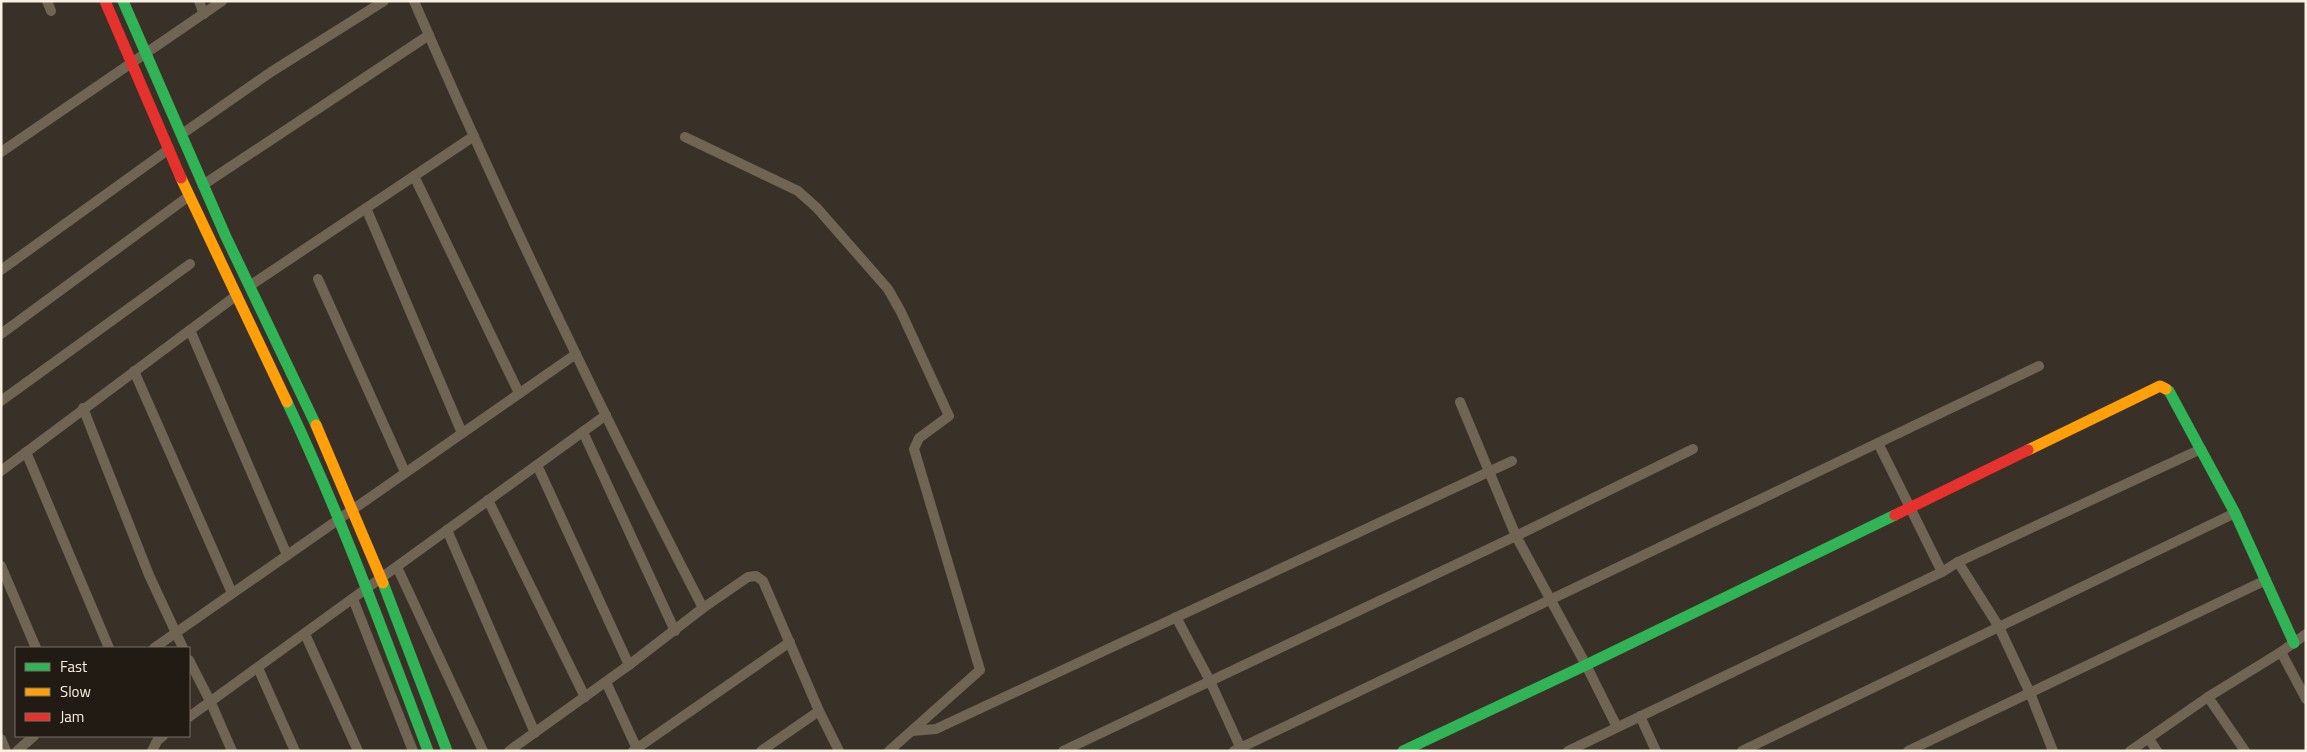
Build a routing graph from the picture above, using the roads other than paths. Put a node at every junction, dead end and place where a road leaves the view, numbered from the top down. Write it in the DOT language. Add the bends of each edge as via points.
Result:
graph roads {
  1 [pos="104,1"];
  2 [pos="124,1"];
  3 [pos="199,1"];
  4 [pos="222,1"];
  5 [pos="384,1"];
  6 [pos="414,1"];
  7 [pos="204,14"];
  8 [pos="429,34"];
  9 [pos="147,54"];
  10 [pos="132,64"];
  11 [pos="182,134"];
  12 [pos="474,136"];
  13 [pos="685,137"];
  14 [pos="169,149"];
  15 [pos="1,152"];
  16 [pos="414,176"];
  17 [pos="203,185"];
  18 [pos="189,196"];
  19 [pos="366,208"];
  20 [pos="190,264"];
  21 [pos="1,270"];
  22 [pos="318,279"];
  23 [pos="251,285"];
  24 [pos="236,295"];
  25 [pos="190,330"];
  26 [pos="1,334"];
  27 [pos="576,354"];
  28 [pos="2039,366"];
  29 [pos="134,371"];
  30 [pos="519,393"];
  31 [pos="1,400"];
  32 [pos="1460,402"];
  33 [pos="83,408"];
  34 [pos="606,415"];
  35 [pos="583,432"];
  36 [pos="462,433"];
  37 [pos="1878,443"];
  38 [pos="2202,448"];
  39 [pos="1693,449"];
  40 [pos="26,452"];
  41 [pos="1512,461"];
  42 [pos="3,465"];
  43 [pos="537,465"];
  44 [pos="406,472"];
  45 [pos="1488,472"];
  46 [pos="488,500"];
  47 [pos="1910,508"];
  48 [pos="353,509"];
  49 [pos="2235,514"];
  50 [pos="338,519"];
  51 [pos="447,530"];
  52 [pos="1516,536"];
  53 [pos="287,555"];
  54 [pos="1958,562"];
  55 [pos="1,566"];
  56 [pos="397,567"];
  57 [pos="1942,572"];
  58 [pos="381,578"];
  59 [pos="2266,580"];
  60 [pos="366,589"];
  61 [pos="232,593"];
  62 [pos="353,599"];
  63 [pos="1550,599"];
  64 [pos="703,608"];
  65 [pos="1176,617"];
  66 [pos="1999,627"];
  67 [pos="675,631"];
  68 [pos="175,634"];
  69 [pos="305,634"];
  70 [pos="2306,634"];
  71 [pos="790,642"];
  72 [pos="2294,643"];
  73 [pos="36,647"];
  74 [pos="109,647"];
  75 [pos="156,647"];
  76 [pos="182,647"];
  77 [pos="2281,652"];
  78 [pos="190,662"];
  79 [pos="1586,665"];
  80 [pos="629,666"];
  81 [pos="258,668"];
  82 [pos="1210,681"];
  83 [pos="606,682"];
  84 [pos="2030,692"];
  85 [pos="585,697"];
  86 [pos="2208,698"];
  87 [pos="2306,699"];
  88 [pos="212,703"];
  89 [pos="818,710"];
  90 [pos="190,716"];
  91 [pos="1640,716"];
  92 [pos="1617,727"];
  93 [pos="912,731"];
  94 [pos="535,733"];
  95 [pos="33,737"];
  96 [pos="162,737"];
  97 [pos="2149,738"];
  98 [pos="1,739"];
  99 [pos="636,750"];
  100 [pos="1239,750"];
  101 [pos="6,751"];
  102 [pos="17,751"];
  103 [pos="152,751"];
  104 [pos="232,751"];
  105 [pos="295,751"];
  106 [pos="358,751"];
  107 [pos="414,751"];
  108 [pos="428,751"];
  109 [pos="447,751"];
  110 [pos="483,751"];
  111 [pos="509,751"];
  112 [pos="761,751"];
  113 [pos="839,751"];
  114 [pos="889,751"];
  115 [pos="1063,751"];
  116 [pos="1403,751"];
  117 [pos="1568,751"];
  118 [pos="1656,751"];
  119 [pos="1742,751"];
  120 [pos="1908,751"];
  121 [pos="2053,751"];
  122 [pos="2130,751"];
  123 [pos="2157,751"];
  124 [pos="2245,751"];
  1 -- 10 [label="main road"];
  2 -- 9 [label="main road"];
  3 -- 7 [label="street"];
  4 -- 7 [label="street"];
  5 -- 11 [label="street" via="271,72"];
  6 -- 8 [label="street"];
  7 -- 9 [label="street"];
  8 -- 12 [label="street"];
  8 -- 17 [label="street"];
  9 -- 10 [label="street"];
  9 -- 11 [label="main road"];
  10 -- 14 [label="main road"];
  10 -- 15 [label="street"];
  11 -- 17 [label="main road"];
  12 -- 16 [label="street"];
  12 -- 27 [label="street"];
  13 -- 93 [label="street" via="798,191 817,208 888,288 948,416 919,438 914,449 980,670"];
  14 -- 18 [label="main road"];
  14 -- 21 [label="street"];
  16 -- 19 [label="street"];
  16 -- 30 [label="street"];
  17 -- 23 [label="main road"];
  18 -- 24 [label="main road"];
  18 -- 26 [label="street"];
  19 -- 23 [label="street"];
  19 -- 36 [label="street"];
  20 -- 31 [label="street"];
  22 -- 44 [label="street"];
  23 -- 48 [label="main road"];
  24 -- 25 [label="street"];
  24 -- 50 [label="main road"];
  25 -- 29 [label="street"];
  25 -- 53 [label="street"];
  27 -- 30 [label="street"];
  27 -- 34 [label="street"];
  28 -- 37 [label="street"];
  29 -- 33 [label="street"];
  29 -- 61 [label="street"];
  30 -- 36 [label="street"];
  32 -- 45 [label="street"];
  33 -- 40 [label="street"];
  33 -- 68 [label="street" via="148,575"];
  34 -- 35 [label="street"];
  34 -- 64 [label="street"];
  35 -- 43 [label="street"];
  35 -- 67 [label="street"];
  36 -- 44 [label="street"];
  37 -- 47 [label="street"];
  37 -- 63 [label="street"];
  38 -- 47 [label="main road" via="2170,391 2160,386"];
  38 -- 49 [label="main road"];
  38 -- 54 [label="street"];
  39 -- 52 [label="street"];
  40 -- 42 [label="street"];
  40 -- 74 [label="street"];
  41 -- 45 [label="street"];
  43 -- 46 [label="street"];
  43 -- 80 [label="street"];
  44 -- 48 [label="street"];
  45 -- 52 [label="street"];
  45 -- 65 [label="street"];
  46 -- 51 [label="street"];
  46 -- 85 [label="street"];
  47 -- 57 [label="street"];
  47 -- 79 [label="main road"];
  48 -- 50 [label="street"];
  48 -- 58 [label="main road"];
  49 -- 59 [label="main road"];
  49 -- 66 [label="street"];
  50 -- 53 [label="street"];
  50 -- 60 [label="main road"];
  51 -- 56 [label="street"];
  51 -- 94 [label="street"];
  52 -- 63 [label="street"];
  52 -- 82 [label="street"];
  53 -- 61 [label="street"];
  54 -- 57 [label="street"];
  54 -- 66 [label="street"];
  55 -- 73 [label="street"];
  56 -- 58 [label="street"];
  56 -- 110 [label="street"];
  57 -- 91 [label="street"];
  58 -- 60 [label="street"];
  58 -- 109 [label="main road"];
  59 -- 72 [label="main road"];
  59 -- 84 [label="street"];
  60 -- 62 [label="street"];
  60 -- 108 [label="main road"];
  61 -- 68 [label="street"];
  62 -- 69 [label="street"];
  62 -- 107 [label="street"];
  63 -- 79 [label="street"];
  63 -- 100 [label="street"];
  64 -- 67 [label="street"];
  64 -- 71 [label="street" via="748,577 756,576 763,581"];
  65 -- 82 [label="street"];
  65 -- 93 [label="street" via="936,729"];
  66 -- 84 [label="street"];
  66 -- 119 [label="street"];
  67 -- 80 [label="street"];
  68 -- 75 [label="street"];
  68 -- 76 [label="street"];
  69 -- 81 [label="street"];
  69 -- 106 [label="street"];
  70 -- 72 [label="street"];
  71 -- 89 [label="street"];
  71 -- 99 [label="street"];
  72 -- 77 [label="street"];
  77 -- 86 [label="street"];
  77 -- 87 [label="street"];
  78 -- 88 [label="street"];
  79 -- 92 [label="street"];
  79 -- 116 [label="main road"];
  80 -- 83 [label="street"];
  81 -- 88 [label="street"];
  81 -- 105 [label="street"];
  82 -- 100 [label="street"];
  82 -- 115 [label="street"];
  83 -- 85 [label="street"];
  83 -- 99 [label="street"];
  84 -- 120 [label="street"];
  84 -- 121 [label="street"];
  85 -- 94 [label="street"];
  86 -- 97 [label="street"];
  86 -- 124 [label="street"];
  88 -- 90 [label="street"];
  88 -- 104 [label="street"];
  89 -- 112 [label="street"];
  89 -- 113 [label="street"];
  91 -- 92 [label="street"];
  91 -- 118 [label="street"];
  92 -- 117 [label="street"];
  93 -- 114 [label="street"];
  94 -- 111 [label="street"];
  95 -- 102 [label="street"];
  96 -- 103 [label="street"];
  97 -- 122 [label="street"];
  97 -- 123 [label="street"];
  98 -- 101 [label="street"];
}
